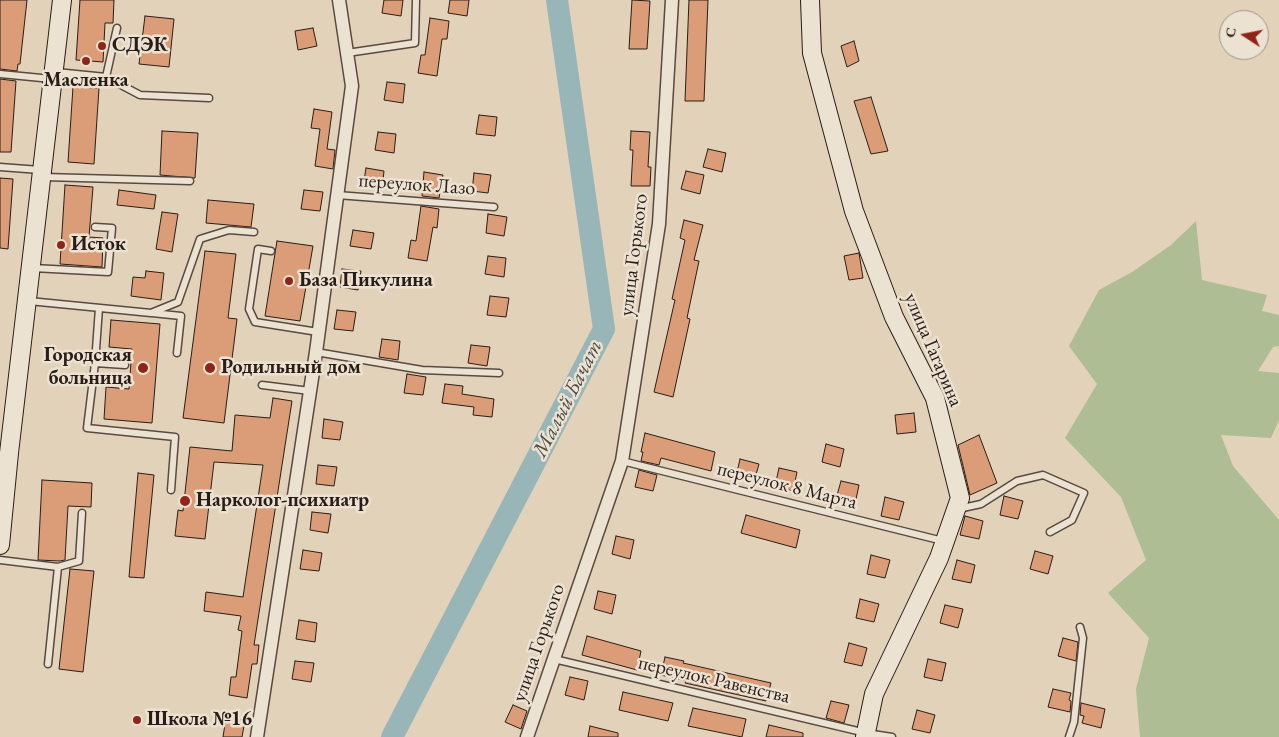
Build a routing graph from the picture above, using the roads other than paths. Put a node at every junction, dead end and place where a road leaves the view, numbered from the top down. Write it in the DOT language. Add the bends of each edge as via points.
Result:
graph roads {
  1 [pos="62,0"];
  2 [pos="339,0"];
  3 [pos="416,0"];
  4 [pos="672,0"];
  5 [pos="810,0"];
  6 [pos="117,28"];
  7 [pos="347,53"];
  8 [pos="0,74"];
  9 [pos="54,75"];
  10 [pos="106,76"];
  11 [pos="209,98"];
  12 [pos="0,167"];
  13 [pos="43,173"];
  14 [pos="190,181"];
  15 [pos="337,195"];
  16 [pos="494,207"];
  17 [pos="95,227"];
  18 [pos="254,232"];
  19 [pos="271,251"];
  20 [pos="32,267"];
  21 [pos="27,301"];
  22 [pos="99,308"];
  23 [pos="151,313"];
  24 [pos="318,332"];
  25 [pos="316,352"];
  26 [pos="178,353"];
  27 [pos="94,363"];
  28 [pos="125,365"];
  29 [pos="499,373"];
  30 [pos="262,385"];
  31 [pos="310,391"];
  32 [pos="622,461"];
  33 [pos="171,490"];
  34 [pos="956,510"];
  35 [pos="82,513"];
  36 [pos="1050,532"];
  37 [pos="945,542"];
  38 [pos="0,546"];
  39 [pos="0,560"];
  40 [pos="58,567"];
  41 [pos="1080,627"];
  42 [pos="554,659"];
  43 [pos="48,664"];
  44 [pos="866,735"];
  45 [pos="257,737"];
  46 [pos="527,737"];
  47 [pos="892,737"];
  48 [pos="1069,737"];
  1 -- 9 [label="street"];
  2 -- 7 [label="street"];
  3 -- 7 [label="lane" via="416,43"];
  4 -- 32 [label="street, улица Горького" via="659,224"];
  5 -- 34 [label="street, улица Гагарина" via="812,53 854,211 894,317 935,398 960,498"];
  6 -- 10 [label="lane"];
  7 -- 15 [label="street" via="352,86"];
  8 -- 9 [label="lane"];
  9 -- 10 [label="lane"];
  9 -- 13 [label="street"];
  10 -- 11 [label="lane" via="140,95"];
  12 -- 13 [label="lane"];
  13 -- 14 [label="lane"];
  13 -- 20 [label="street"];
  15 -- 16 [label="lane, переулок Лазо"];
  15 -- 24 [label="street"];
  17 -- 20 [label="lane" via="112,228 108,272"];
  18 -- 23 [label="lane" via="229,230 200,239 178,302"];
  19 -- 24 [label="lane" via="258,249 250,309 255,322"];
  20 -- 21 [label="street"];
  21 -- 22 [label="lane"];
  21 -- 38 [label="street" via="5,452"];
  22 -- 23 [label="lane"];
  22 -- 27 [label="lane"];
  23 -- 26 [label="lane" via="181,316"];
  24 -- 25 [label="street"];
  25 -- 29 [label="lane" via="422,370"];
  25 -- 31 [label="street"];
  27 -- 28 [label="lane"];
  27 -- 33 [label="lane" via="87,428 175,437"];
  30 -- 31 [label="lane"];
  31 -- 45 [label="street"];
  32 -- 37 [label="lane, переулок 8 Марта"];
  32 -- 42 [label="street, улица Горького"];
  34 -- 36 [label="lane" via="980,504 1016,481 1043,475 1084,493 1072,520"];
  34 -- 37 [label="street, улица Гагарина"];
  35 -- 40 [label="lane" via="79,561"];
  37 -- 44 [label="street, улица Гагарина" via="874,694"];
  39 -- 40 [label="lane"];
  40 -- 43 [label="lane"];
  41 -- 48 [label="lane" via="1083,638 1074,722"];
  42 -- 44 [label="lane, переулок Равенства"];
  42 -- 46 [label="street, улица Горького"];
  44 -- 47 [label="lane, переулок Равенства"];
}
